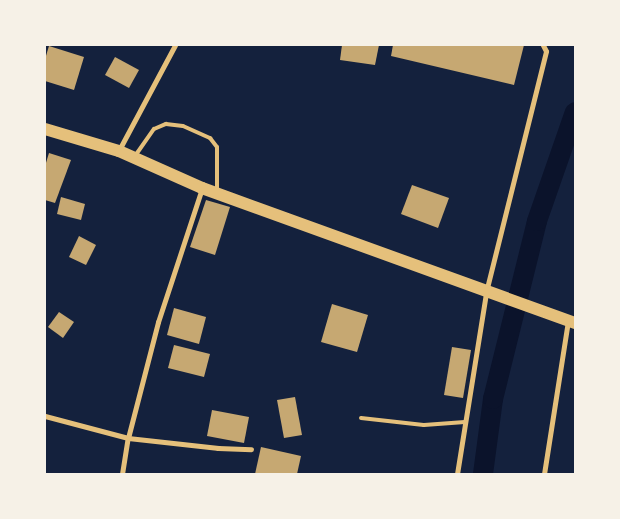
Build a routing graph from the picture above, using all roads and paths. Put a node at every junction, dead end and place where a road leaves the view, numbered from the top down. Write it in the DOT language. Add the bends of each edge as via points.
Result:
graph roads {
  1 [pos="175,45"];
  2 [pos="543,45"];
  3 [pos="45,129"];
  4 [pos="118,151"];
  5 [pos="134,158"];
  6 [pos="202,188"];
  7 [pos="217,194"];
  8 [pos="486,292"];
  9 [pos="571,322"];
  10 [pos="45,416"];
  11 [pos="361,418"];
  12 [pos="465,422"];
  13 [pos="128,438"];
  14 [pos="251,449"];
  15 [pos="122,474"];
  16 [pos="457,474"];
  17 [pos="544,474"];
  1 -- 4 [label="street"];
  2 -- 8 [label="street" via="546,51"];
  3 -- 4 [label="main road"];
  4 -- 5 [label="main road"];
  5 -- 6 [label="main road"];
  5 -- 7 [label="lane" via="154,129 166,124 183,126 210,138 217,147"];
  6 -- 7 [label="main road"];
  6 -- 13 [label="street" via="158,322"];
  7 -- 8 [label="main road"];
  8 -- 9 [label="main road"];
  8 -- 12 [label="street"];
  9 -- 17 [label="street"];
  10 -- 13 [label="street"];
  11 -- 12 [label="lane" via="424,425"];
  12 -- 16 [label="street"];
  13 -- 14 [label="street"];
  13 -- 15 [label="street"];
}
